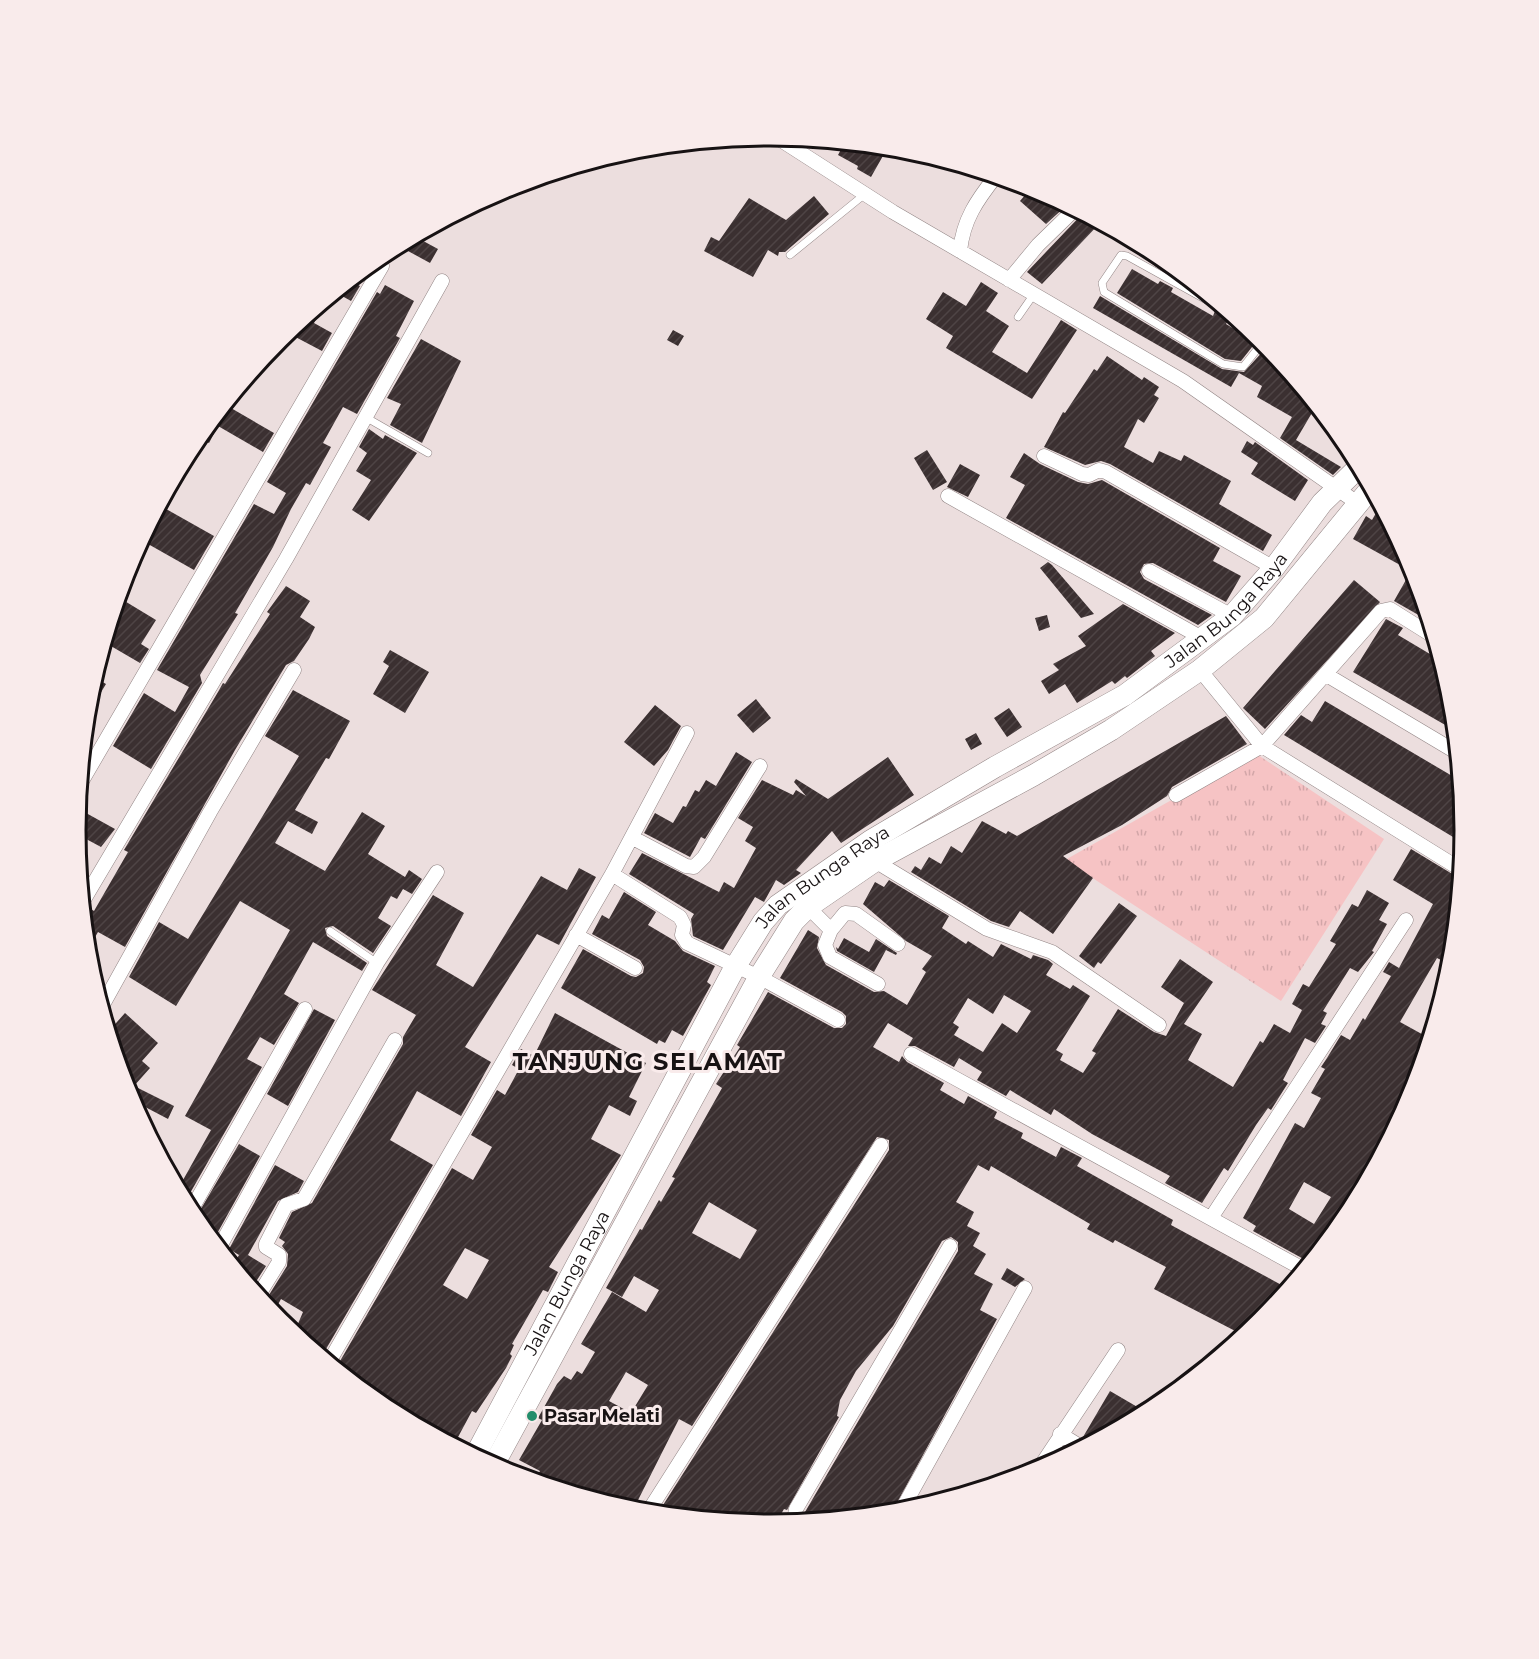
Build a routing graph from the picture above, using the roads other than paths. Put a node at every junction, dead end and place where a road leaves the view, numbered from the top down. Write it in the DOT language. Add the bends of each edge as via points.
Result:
graph roads {
  1 [pos="791,146"];
  2 [pos="991,183"];
  3 [pos="865,195"];
  4 [pos="1069,215"];
  5 [pos="960,251"];
  6 [pos="790,255"];
  7 [pos="382,266"];
  8 [pos="1009,280"];
  9 [pos="442,281"];
  10 [pos="1192,292"];
  11 [pos="1034,294"];
  12 [pos="1018,317"];
  13 [pos="1257,350"];
  14 [pos="367,418"];
  15 [pos="428,453"];
  16 [pos="1044,456"];
  17 [pos="1353,473"];
  18 [pos="1336,487"];
  19 [pos="1363,495"];
  20 [pos="948,496"];
  21 [pos="1274,568"];
  22 [pos="1149,571"];
  23 [pos="1232,616"];
  24 [pos="1423,630"];
  25 [pos="1202,638"];
  26 [pos="294,670"];
  27 [pos="1200,670"];
  28 [pos="1154,674"];
  29 [pos="1325,674"];
  30 [pos="1167,692"];
  31 [pos="687,733"];
  32 [pos="1262,746"];
  33 [pos="1449,748"];
  34 [pos="760,766"];
  35 [pos="88,770"];
  36 [pos="1176,795"];
  37 [pos="633,838"];
  38 [pos="875,861"];
  39 [pos="1452,864"];
  40 [pos="437,872"];
  41 [pos="612,874"];
  42 [pos="89,892"];
  43 [pos="808,908"];
  44 [pos="1406,920"];
  45 [pos="831,930"];
  46 [pos="330,931"];
  47 [pos="576,935"];
  48 [pos="898,944"];
  49 [pos="378,963"];
  50 [pos="735,967"];
  51 [pos="635,968"];
  52 [pos="759,977"];
  53 [pos="878,984"];
  54 [pos="107,997"];
  55 [pos="305,1010"];
  56 [pos="838,1020"];
  57 [pos="1159,1025"];
  58 [pos="394,1040"];
  59 [pos="911,1053"];
  60 [pos="881,1146"];
  61 [pos="196,1202"];
  62 [pos="1211,1218"];
  63 [pos="223,1241"];
  64 [pos="950,1246"];
  65 [pos="1296,1265"];
  66 [pos="263,1288"];
  67 [pos="1025,1288"];
  68 [pos="1118,1350"];
  69 [pos="333,1355"];
  70 [pos="1060,1434"];
  71 [pos="1073,1442"];
  72 [pos="479,1448"];
  73 [pos="1048,1454"];
  74 [pos="498,1457"];
  75 [pos="909,1499"];
  76 [pos="654,1503"];
  77 [pos="795,1513"];
  1 -- 3 [label="street"];
  2 -- 5 [label="street" via="964,224"];
  3 -- 5 [label="street"];
  3 -- 6 [label="lane"];
  4 -- 8 [label="street"];
  5 -- 8 [label="street"];
  7 -- 35 [label="street"];
  8 -- 11 [label="street"];
  9 -- 14 [label="street"];
  10 -- 13 [label="lane" via="1121,255 1102,283 1104,292 1223,364 1243,367"];
  11 -- 12 [label="lane"];
  11 -- 18 [label="street" via="1183,381"];
  14 -- 15 [label="lane"];
  14 -- 42 [label="street"];
  16 -- 21 [label="street" via="1082,474 1106,472"];
  17 -- 18 [label="main road, Jalan Bunga Raya"];
  18 -- 19 [label="street"];
  18 -- 21 [label="main road, Jalan Bunga Raya"];
  19 -- 27 [label="main road, Jalan Bunga Raya" via="1264,618"];
  20 -- 25 [label="street"];
  21 -- 23 [label="main road, Jalan Bunga Raya"];
  22 -- 23 [label="street"];
  23 -- 25 [label="main road, Jalan Bunga Raya"];
  24 -- 29 [label="street" via="1386,609"];
  25 -- 28 [label="main road, Jalan Bunga Raya"];
  26 -- 54 [label="street"];
  27 -- 30 [label="main road, Jalan Bunga Raya"];
  27 -- 32 [label="street"];
  28 -- 30 [label="main road"];
  28 -- 50 [label="main road, Jalan Bunga Raya" via="1125,695 870,841 778,905"];
  29 -- 32 [label="street"];
  29 -- 33 [label="street"];
  30 -- 38 [label="main road, Jalan Bunga Raya" via="1034,775"];
  31 -- 37 [label="street"];
  32 -- 36 [label="street"];
  32 -- 39 [label="street"];
  34 -- 37 [label="street" via="694,867"];
  37 -- 41 [label="street"];
  38 -- 43 [label="main road, Jalan Bunga Raya"];
  38 -- 57 [label="street" via="987,929 1052,952"];
  40 -- 49 [label="street"];
  41 -- 47 [label="street"];
  41 -- 50 [label="street" via="680,917 687,943"];
  43 -- 45 [label="street"];
  43 -- 52 [label="main road, Jalan Bunga Raya" via="794,921"];
  44 -- 62 [label="street"];
  45 -- 48 [label="street" via="850,912"];
  45 -- 53 [label="street" via="825,945 830,957"];
  46 -- 49 [label="lane"];
  47 -- 51 [label="street"];
  47 -- 69 [label="street"];
  49 -- 63 [label="street"];
  50 -- 52 [label="street"];
  50 -- 72 [label="main road, Jalan Bunga Raya"];
  52 -- 56 [label="street"];
  52 -- 74 [label="main road, Jalan Bunga Raya"];
  55 -- 61 [label="street"];
  58 -- 66 [label="street" via="304,1199 286,1205 266,1244 279,1255 279,1262"];
  59 -- 62 [label="street"];
  60 -- 76 [label="street"];
  62 -- 65 [label="street"];
  64 -- 77 [label="street"];
  67 -- 75 [label="street"];
  68 -- 70 [label="street"];
  70 -- 71 [label="street"];
  70 -- 73 [label="street"];
}
